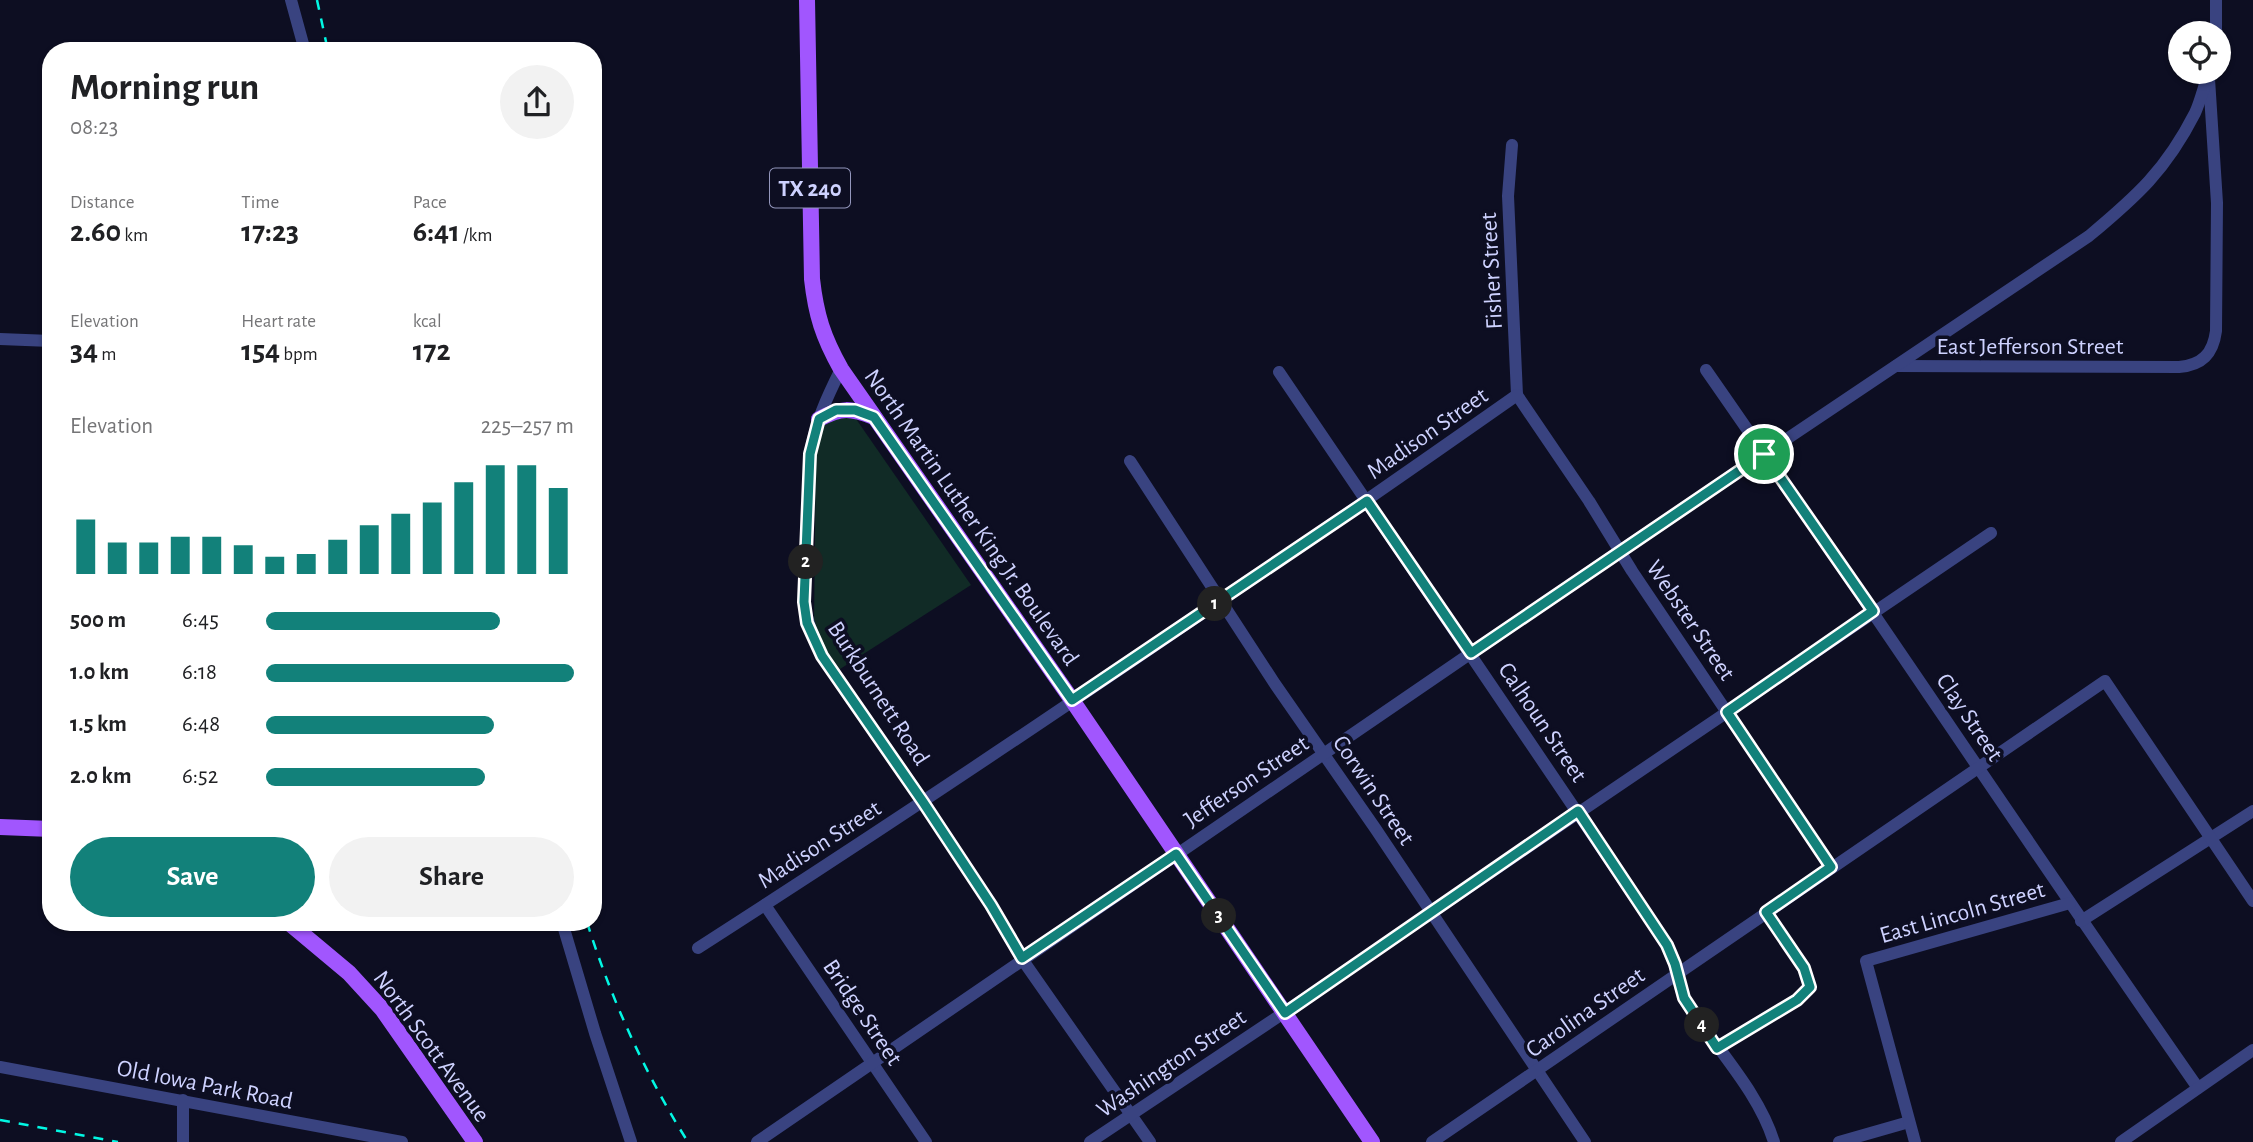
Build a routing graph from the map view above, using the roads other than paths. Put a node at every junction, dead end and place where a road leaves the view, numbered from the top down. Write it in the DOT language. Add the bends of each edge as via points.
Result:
graph roads {
  1 [pos="291,0"];
  2 [pos="807,0"];
  3 [pos="2216,0"];
  4 [pos="2216,21"];
  5 [pos="303,42"];
  6 [pos="2205,84"];
  7 [pos="2210,84"];
  8 [pos="1511,145"];
  9 [pos="0,339"];
  10 [pos="42,341"];
  11 [pos="1895,366"];
  12 [pos="841,369"];
  13 [pos="1706,370"];
  14 [pos="1279,372"];
  15 [pos="1517,396"];
  16 [pos="874,417"];
  17 [pos="819,419"];
  18 [pos="1764,454"];
  19 [pos="1130,461"];
  20 [pos="1367,501"];
  21 [pos="1991,533"];
  22 [pos="1620,551"];
  23 [pos="1220,601"];
  24 [pos="1873,611"];
  25 [pos="1471,653"];
  26 [pos="1072,700"];
  27 [pos="1727,712"];
  28 [pos="1323,754"];
  29 [pos="1978,766"];
  30 [pos="923,802"];
  31 [pos="1578,811"];
  32 [pos="2253,811"];
  33 [pos="0,827"];
  34 [pos="42,829"];
  35 [pos="2209,839"];
  36 [pos="1176,854"];
  37 [pos="1831,867"];
  38 [pos="2253,901"];
  39 [pos="2070,903"];
  40 [pos="765,905"];
  41 [pos="1766,912"];
  42 [pos="1430,913"];
  43 [pos="2081,921"];
  44 [pos="300,931"];
  45 [pos="565,931"];
  46 [pos="698,948"];
  47 [pos="1022,958"];
  48 [pos="1678,973"];
  49 [pos="1285,1013"];
  50 [pos="1717,1048"];
  51 [pos="2253,1051"];
  52 [pos="871,1062"];
  53 [pos="0,1067"];
  54 [pos="1537,1071"];
  55 [pos="2198,1088"];
  56 [pos="183,1100"];
  57 [pos="1130,1115"];
  58 [pos="1909,1122"];
  59 [pos="183,1142"];
  60 [pos="402,1142"];
  61 [pos="475,1142"];
  62 [pos="632,1142"];
  63 [pos="757,1142"];
  64 [pos="926,1142"];
  65 [pos="1090,1142"];
  66 [pos="1150,1142"];
  67 [pos="1371,1142"];
  68 [pos="1432,1142"];
  69 [pos="1585,1142"];
  70 [pos="1774,1142"];
  71 [pos="1839,1142"];
  72 [pos="1915,1142"];
  73 [pos="2121,1142"];
  1 -- 5 [label="street"];
  2 -- 12 [label="main road, TX 240" via="811,279 817,320"];
  3 -- 4 [label="street"];
  6 -- 11 [label="street" via="2196,111 2168,160 2128,203 2044,268"];
  7 -- 11 [label="street, East Jefferson Street" via="2218,237 2216,331 2206,358 2179,368"];
  8 -- 15 [label="street, Fisher Street" via="1508,196"];
  9 -- 10 [label="street"];
  11 -- 18 [label="street"];
  12 -- 16 [label="main road, North Martin Luther King Jr. Boulevard / TX 240"];
  12 -- 17 [label="street, Burkburnett Road"];
  13 -- 18 [label="street, Clay Street"];
  14 -- 20 [label="street, Calhoun Street"];
  15 -- 20 [label="street, Madison Street"];
  15 -- 22 [label="street, Webster Street"];
  16 -- 17 [label="main road" via="845,409"];
  16 -- 26 [label="main road, North Martin Luther King Jr. Boulevard / TX 240"];
  17 -- 30 [label="street, Burkburnett Road" via="810,454 807,623 822,656"];
  18 -- 22 [label="street"];
  18 -- 24 [label="street, Clay Street"];
  19 -- 23 [label="street, Corwin Street"];
  20 -- 23 [label="street, Madison Street"];
  20 -- 25 [label="street, Calhoun Street"];
  21 -- 24 [label="street, Washington Street"];
  22 -- 25 [label="street, Jefferson Street"];
  22 -- 27 [label="street, Webster Street"];
  23 -- 26 [label="street, Madison Street"];
  23 -- 28 [label="street, Corwin Street"];
  24 -- 27 [label="street, Washington Street"];
  24 -- 29 [label="street, Clay Street"];
  25 -- 28 [label="street, Jefferson Street"];
  25 -- 31 [label="street, Calhoun Street"];
  26 -- 30 [label="street, Madison Street"];
  26 -- 36 [label="main road, North Martin Luther King Jr. Boulevard / TX 240"];
  27 -- 31 [label="street, Washington Street"];
  27 -- 37 [label="street, Webster Street"];
  28 -- 36 [label="street, Jefferson Street"];
  28 -- 42 [label="street, Corwin Street"];
  29 -- 35 [label="street, Carolina Street" via="2105,681"];
  29 -- 37 [label="street, Carolina Street"];
  29 -- 39 [label="street, Clay Street"];
  30 -- 40 [label="street, Madison Street"];
  30 -- 47 [label="street, Burkburnett Road"];
  31 -- 42 [label="street, Washington Street"];
  31 -- 48 [label="street, Calhoun Street" via="1667,945"];
  32 -- 35 [label="street"];
  33 -- 34 [label="main road"];
  35 -- 38 [label="street"];
  35 -- 43 [label="street"];
  36 -- 47 [label="street, Jefferson Street"];
  36 -- 49 [label="main road, North Martin Luther King Jr. Boulevard / TX 240"];
  37 -- 41 [label="street, Carolina Street"];
  39 -- 43 [label="street, Clay Street"];
  39 -- 58 [label="street, East Lincoln Street" via="1866,961"];
  40 -- 46 [label="street, Madison Street"];
  40 -- 52 [label="street, Bridge Street"];
  41 -- 48 [label="street, Carolina Street"];
  41 -- 50 [label="street" via="1804,968 1810,987 1797,1000"];
  42 -- 49 [label="street, Washington Street"];
  42 -- 54 [label="street, Corwin Street"];
  43 -- 55 [label="street, Clay Street"];
  44 -- 61 [label="main road, North Scott Avenue" via="358,982 404,1038"];
  45 -- 62 [label="street"];
  47 -- 52 [label="street, Jefferson Street"];
  47 -- 57 [label="street, Burkburnett Road"];
  48 -- 50 [label="street, Calhoun Street" via="1684,998"];
  48 -- 54 [label="street, Carolina Street"];
  49 -- 57 [label="street, Washington Street"];
  49 -- 67 [label="main road, North Martin Luther King Jr. Boulevard / TX 240"];
  50 -- 70 [label="street, Calhoun Street" via="1761,1110"];
  51 -- 55 [label="street"];
  52 -- 63 [label="street, Jefferson Street"];
  52 -- 64 [label="street, Bridge Street"];
  53 -- 56 [label="street, Old Iowa Park Road"];
  54 -- 68 [label="street, Carolina Street"];
  54 -- 69 [label="street, Corwin Street"];
  55 -- 73 [label="street"];
  56 -- 59 [label="street"];
  56 -- 60 [label="street, Old Iowa Park Road"];
  57 -- 65 [label="street, Washington Street"];
  57 -- 66 [label="street, Burkburnett Road"];
  58 -- 71 [label="street"];
  58 -- 72 [label="street"];
}
